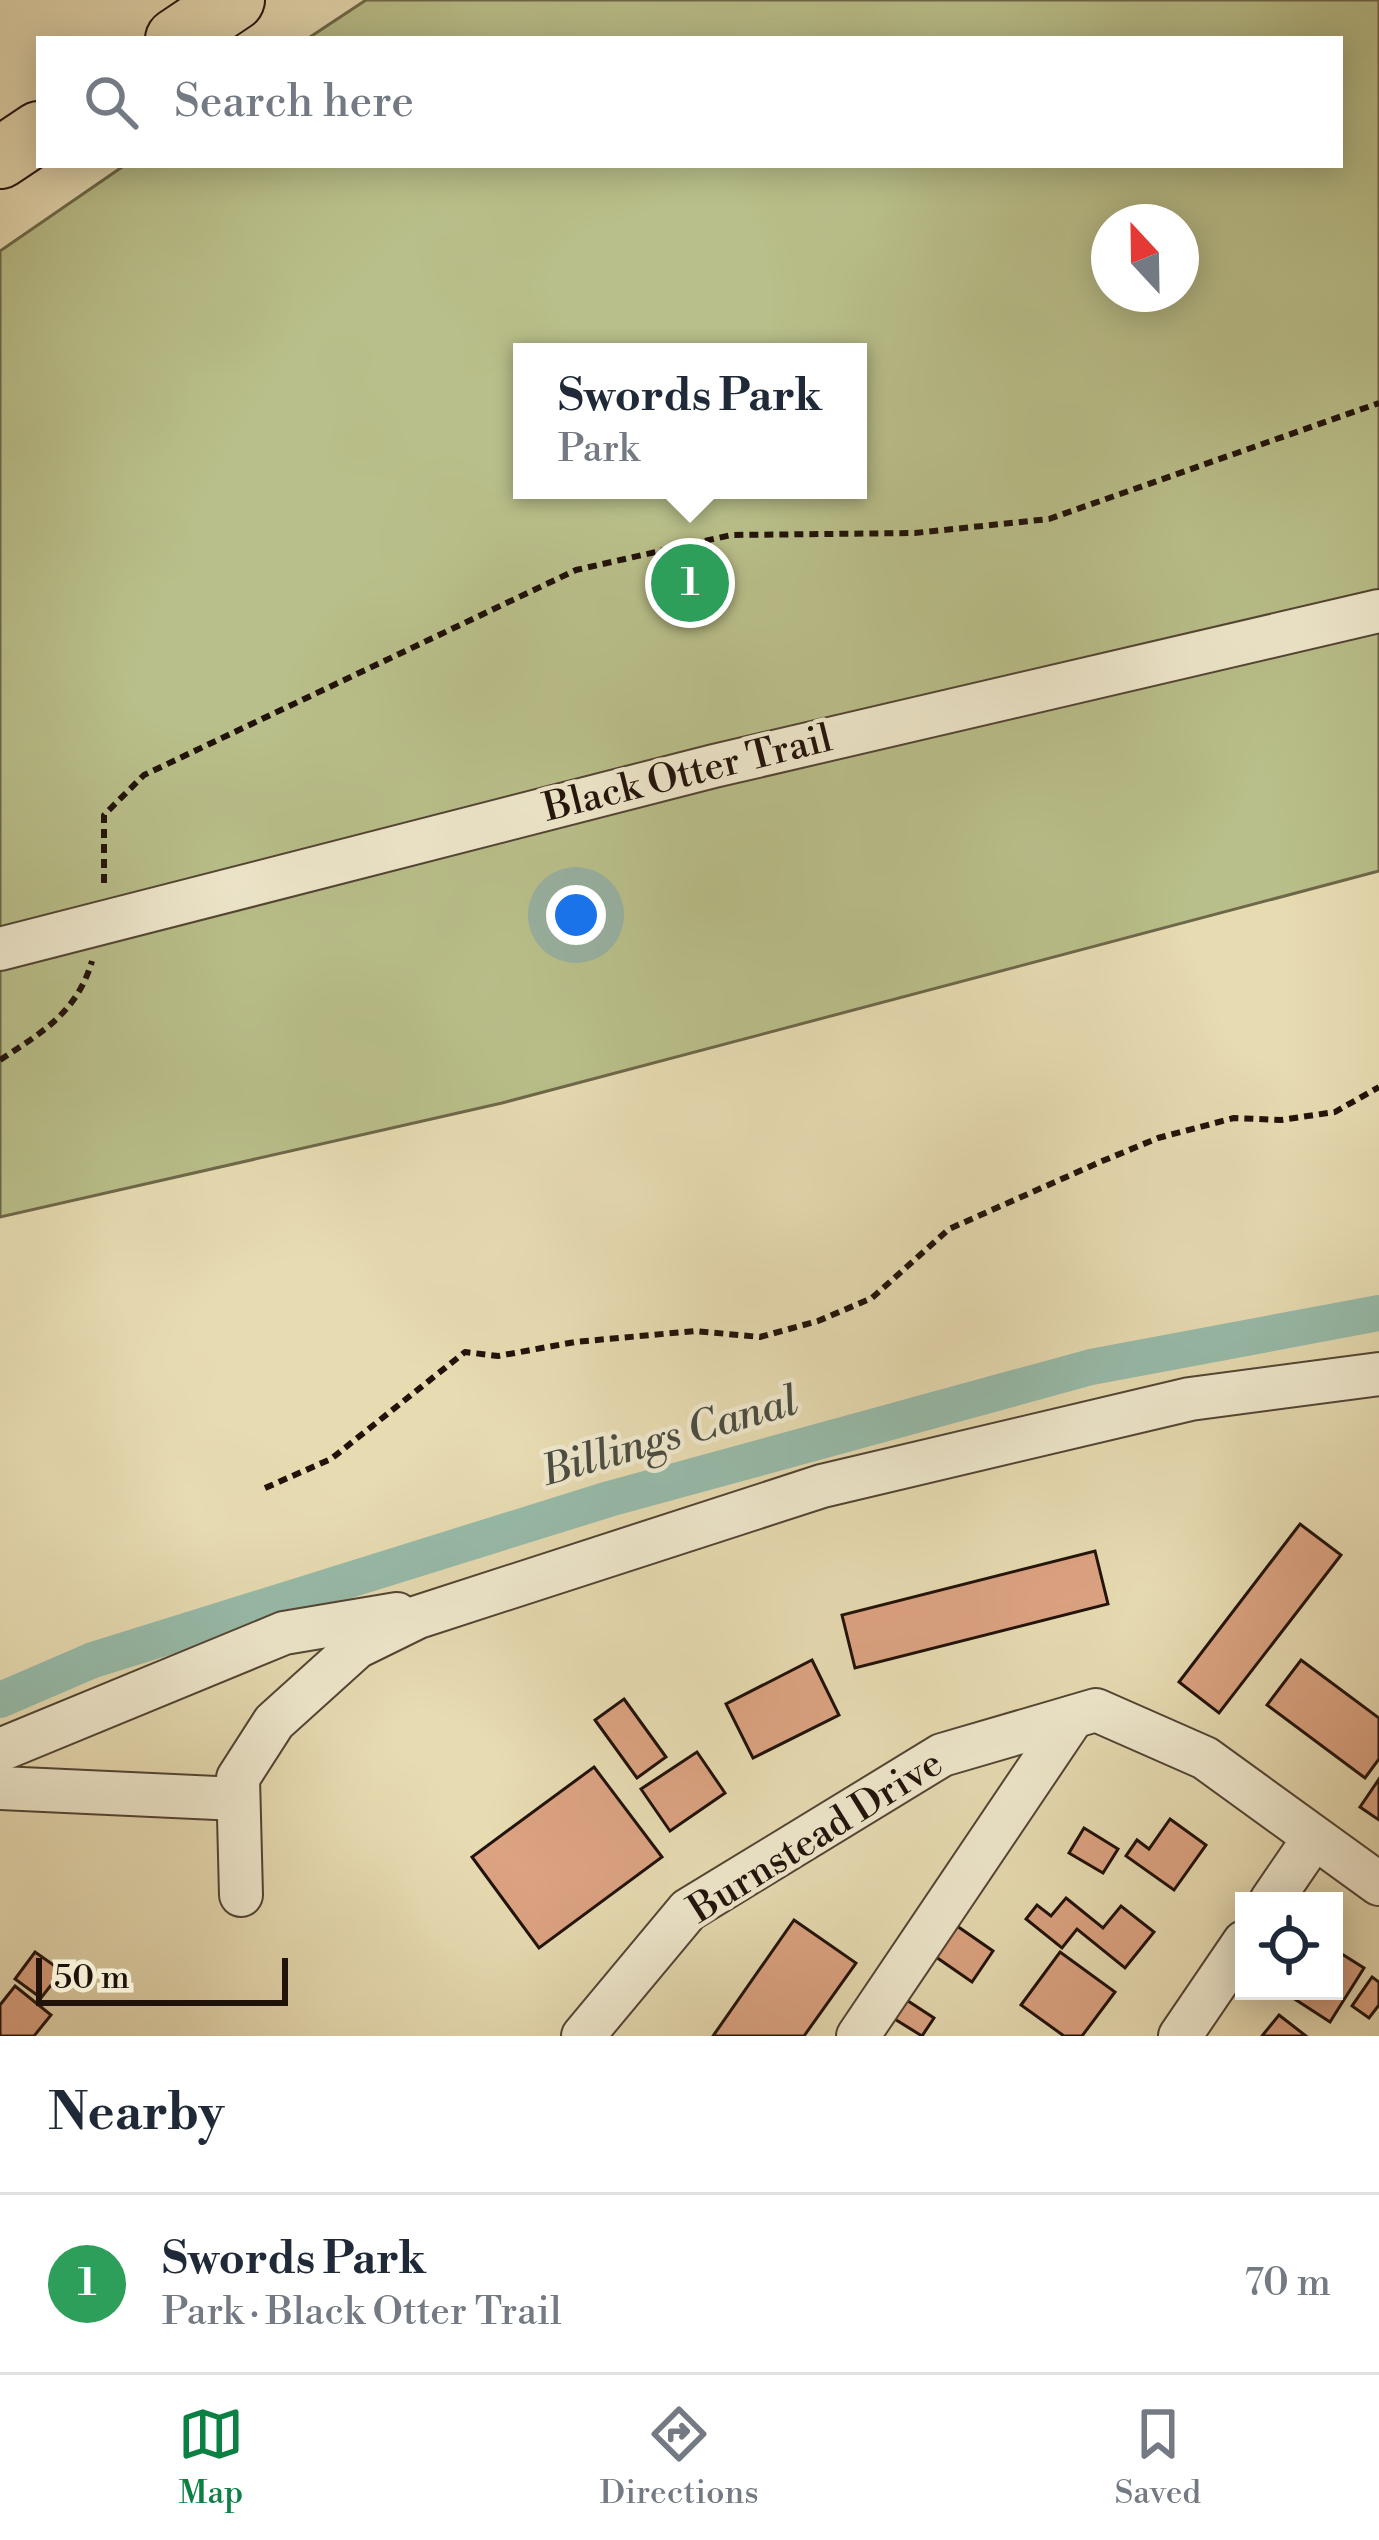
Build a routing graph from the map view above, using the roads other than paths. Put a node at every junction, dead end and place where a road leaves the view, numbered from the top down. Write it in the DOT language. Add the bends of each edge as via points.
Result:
graph roads {
  1 [pos="234,0"];
  2 [pos="180,36"];
  3 [pos="36,134"];
  4 [pos="0,158"];
  5 [pos="1379,611"];
  6 [pos="0,949"];
  7 [pos="1379,1374"];
  8 [pos="451,1606"];
  9 [pos="1084,1714"];
  10 [pos="0,1750"];
  11 [pos="0,1788"];
  12 [pos="238,1799"];
  13 [pos="1314,1838"];
  14 [pos="1379,1884"];
  15 [pos="1277,1892"];
  16 [pos="241,1894"];
  17 [pos="1235,1955"];
  18 [pos="583,2036"];
  19 [pos="857,2036"];
  20 [pos="1180,2036"];
  1 -- 2 [label="highway"];
  3 -- 4 [label="highway"];
  5 -- 6 [label="street, Black Otter Trail" via="713,766"];
  7 -- 8 [label="street" via="1190,1399 822,1486"];
  8 -- 10 [label="street" via="284,1633"];
  8 -- 12 [label="street" via="357,1647 290,1707 238,1778"];
  9 -- 13 [label="street" via="1205,1758"];
  9 -- 18 [label="street, Burnstead Drive" via="942,1755 688,1910"];
  9 -- 19 [label="street"];
  11 -- 12 [label="street"];
  12 -- 16 [label="street"];
  13 -- 14 [label="street"];
  13 -- 15 [label="street"];
  17 -- 20 [label="street"];
}
